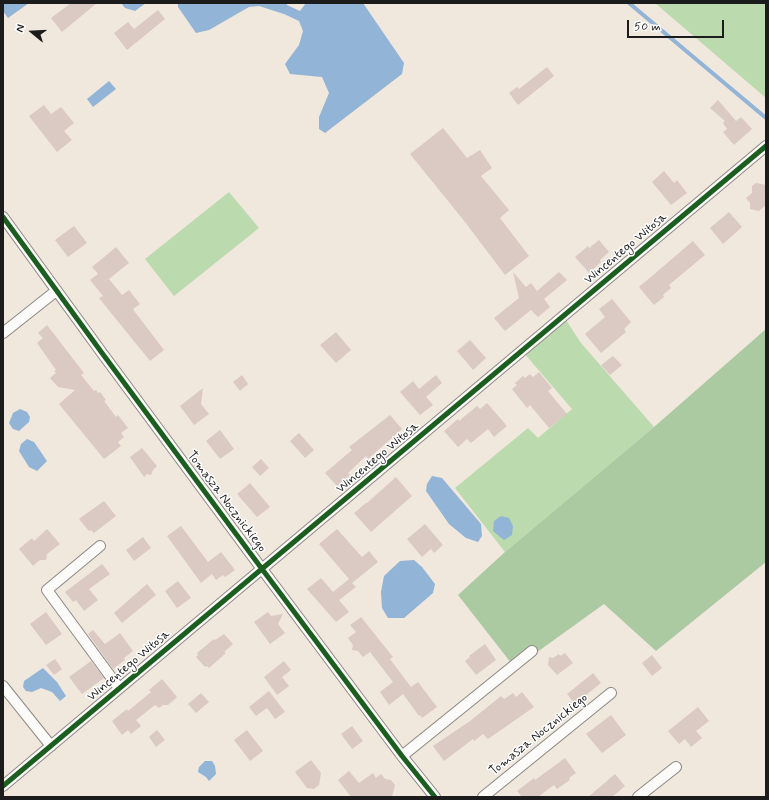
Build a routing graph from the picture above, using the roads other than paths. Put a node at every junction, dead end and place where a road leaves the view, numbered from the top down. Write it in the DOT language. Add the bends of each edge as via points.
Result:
graph roads {
  1 [pos="766,146"];
  2 [pos="3,217"];
  3 [pos="56,291"];
  4 [pos="3,333"];
  5 [pos="100,546"];
  6 [pos="262,569"];
  7 [pos="532,651"];
  8 [pos="3,686"];
  9 [pos="120,688"];
  10 [pos="611,693"];
  11 [pos="51,746"];
  12 [pos="402,756"];
  13 [pos="676,767"];
  14 [pos="3,786"];
  15 [pos="435,797"];
  16 [pos="483,797"];
  17 [pos="638,797"];
  1 -- 6 [label="street, Wincentego Witosa"];
  2 -- 3 [label="street, Tomasza Nocznickiego"];
  3 -- 4 [label="street"];
  3 -- 6 [label="street, Tomasza Nocznickiego"];
  5 -- 9 [label="street, Wincentego Witosa" via="47,590"];
  6 -- 9 [label="street, Wincentego Witosa"];
  6 -- 12 [label="street, Tomasza Nocznickiego"];
  7 -- 12 [label="street"];
  8 -- 11 [label="street"];
  9 -- 11 [label="street, Wincentego Witosa"];
  10 -- 16 [label="street, Tomasza Nocznickiego"];
  11 -- 14 [label="street, Wincentego Witosa"];
  12 -- 15 [label="street, Tomasza Nocznickiego"];
  13 -- 17 [label="street"];
}
